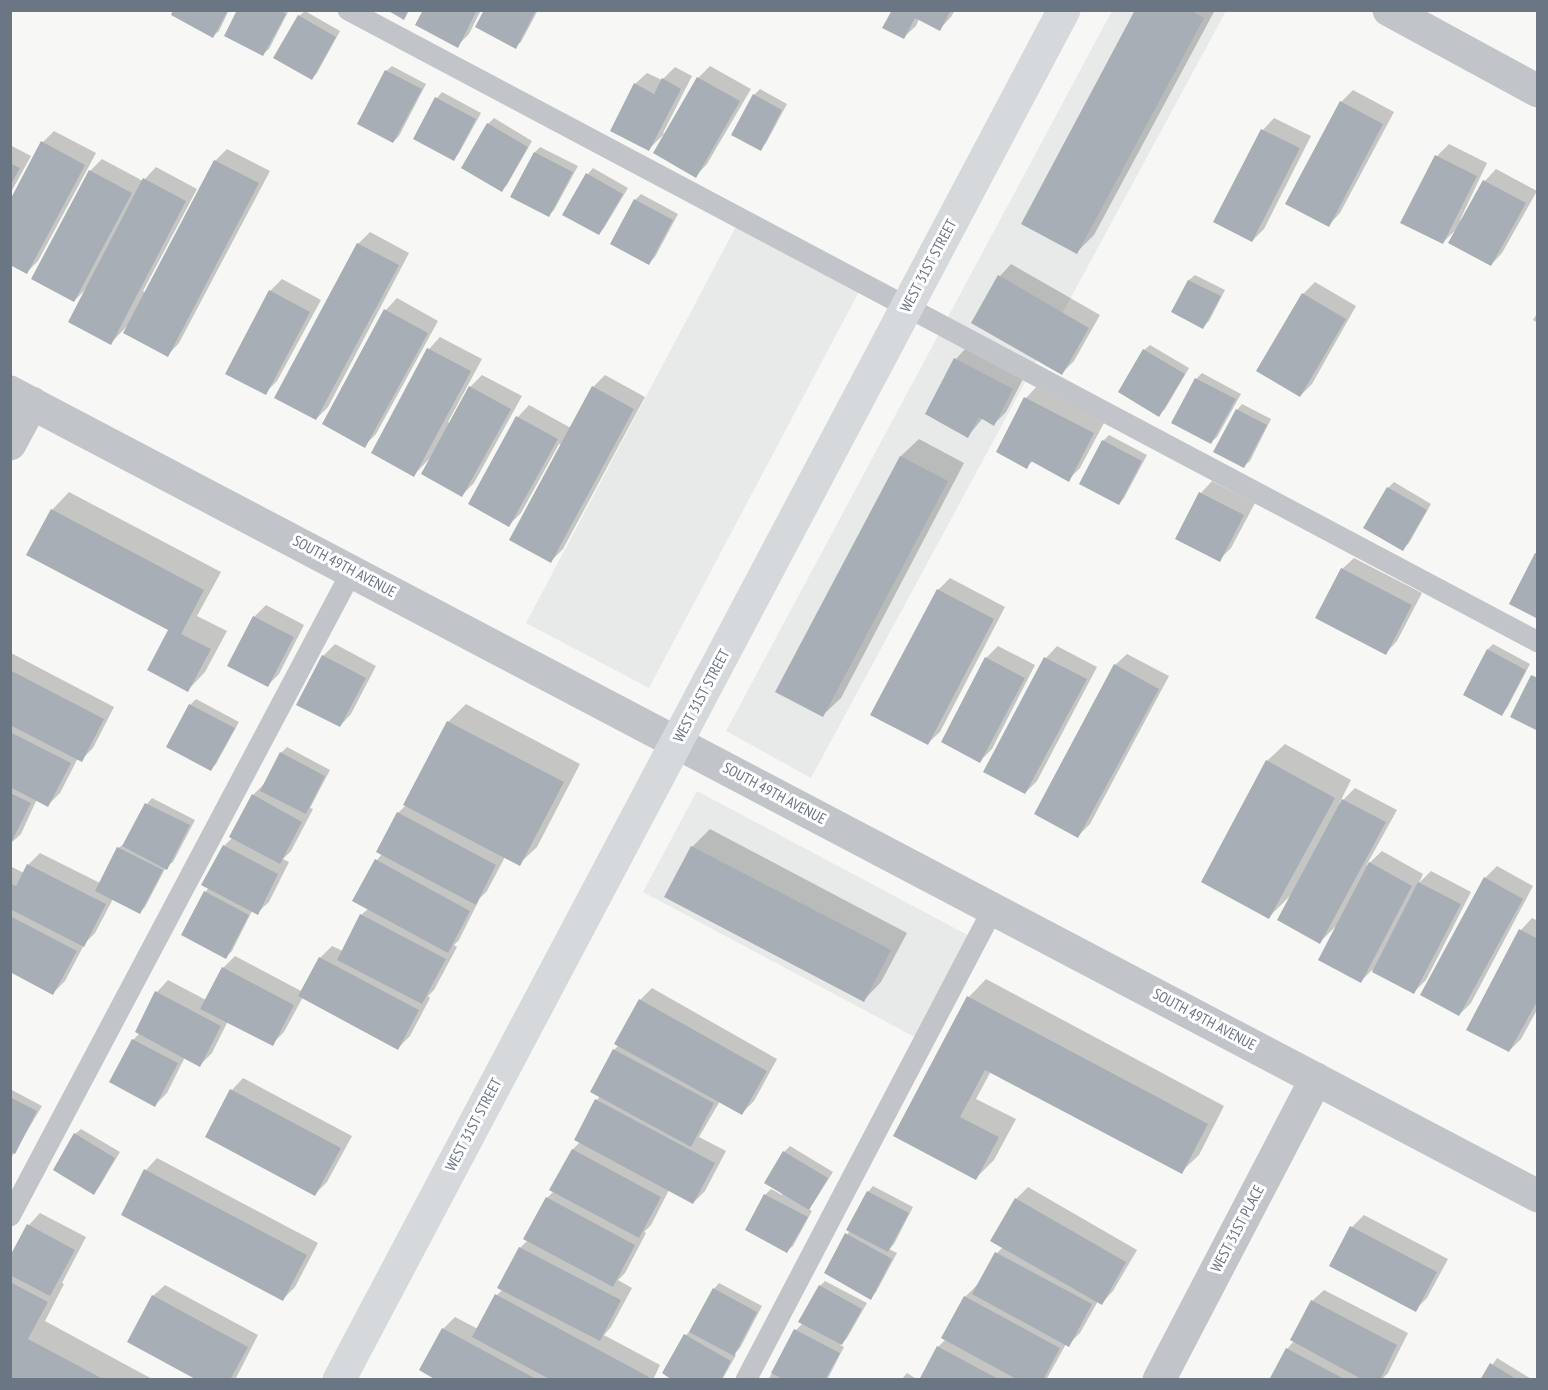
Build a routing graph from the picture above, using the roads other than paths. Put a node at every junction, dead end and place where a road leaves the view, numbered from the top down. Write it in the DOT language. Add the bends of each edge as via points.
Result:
graph roads {
  1 [pos="348,10"];
  2 [pos="1064,10"];
  3 [pos="1389,10"];
  4 [pos="1538,91"];
  5 [pos="907,307"];
  6 [pos="21,397"];
  7 [pos="10,444"];
  8 [pos="352,572"];
  9 [pos="1538,642"];
  10 [pos="677,743"];
  11 [pos="993,909"];
  12 [pos="1316,1079"];
  13 [pos="1538,1196"];
  14 [pos="10,1216"];
  15 [pos="339,1380"];
  16 [pos="746,1380"];
  17 [pos="1159,1380"];
  1 -- 5 [label="lane"];
  2 -- 5 [label="main road, WEST 31ST STREET"];
  3 -- 4 [label="street"];
  5 -- 9 [label="lane"];
  5 -- 10 [label="main road, WEST 31ST STREET"];
  6 -- 7 [label="street"];
  6 -- 8 [label="street, SOUTH 49TH AVENUE"];
  8 -- 10 [label="street, SOUTH 49TH AVENUE"];
  8 -- 14 [label="lane"];
  10 -- 11 [label="street, SOUTH 49TH AVENUE"];
  10 -- 15 [label="main road, WEST 31ST STREET"];
  11 -- 12 [label="street, SOUTH 49TH AVENUE"];
  11 -- 16 [label="lane"];
  12 -- 13 [label="street, SOUTH 49TH AVENUE"];
  12 -- 17 [label="street, WEST 31ST PLACE"];
}
